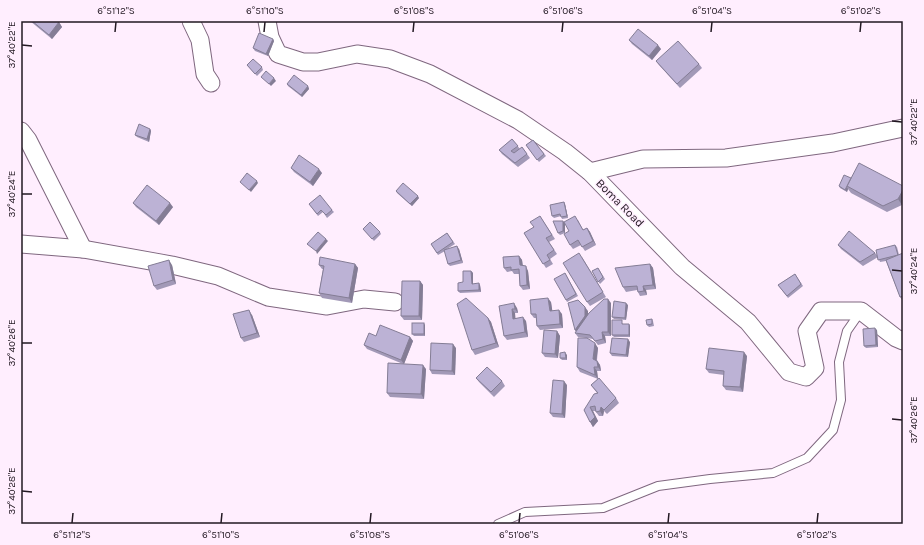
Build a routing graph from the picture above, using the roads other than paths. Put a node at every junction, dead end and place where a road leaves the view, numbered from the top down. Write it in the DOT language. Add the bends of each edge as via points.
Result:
graph roads {
  1 [pos="191,21"];
  2 [pos="267,21"];
  3 [pos="211,83"];
  4 [pos="903,128"];
  5 [pos="21,131"];
  6 [pos="590,172"];
  7 [pos="21,244"];
  8 [pos="83,249"];
  9 [pos="395,302"];
  10 [pos="861,311"];
  11 [pos="903,341"];
  12 [pos="498,524"];
  1 -- 3 [label="street" via="200,40 206,74"];
  2 -- 6 [label="street, Boma Road" via="270,38 278,54 303,62 318,62 357,54 390,59 430,74 518,120"];
  4 -- 6 [label="street" via="833,143 726,158 643,159"];
  5 -- 8 [label="street" via="28,140"];
  6 -- 10 [label="street, Boma Road" via="682,266 748,322 789,372 806,377 815,368 807,330 821,311"];
  7 -- 8 [label="street"];
  8 -- 9 [label="street" via="131,256 218,276 268,297 327,306 364,299"];
  10 -- 11 [label="street"];
  10 -- 12 [label="lane" via="848,331 839,362 842,400 833,430 807,458 773,473 658,486 603,508 525,512"];
}
